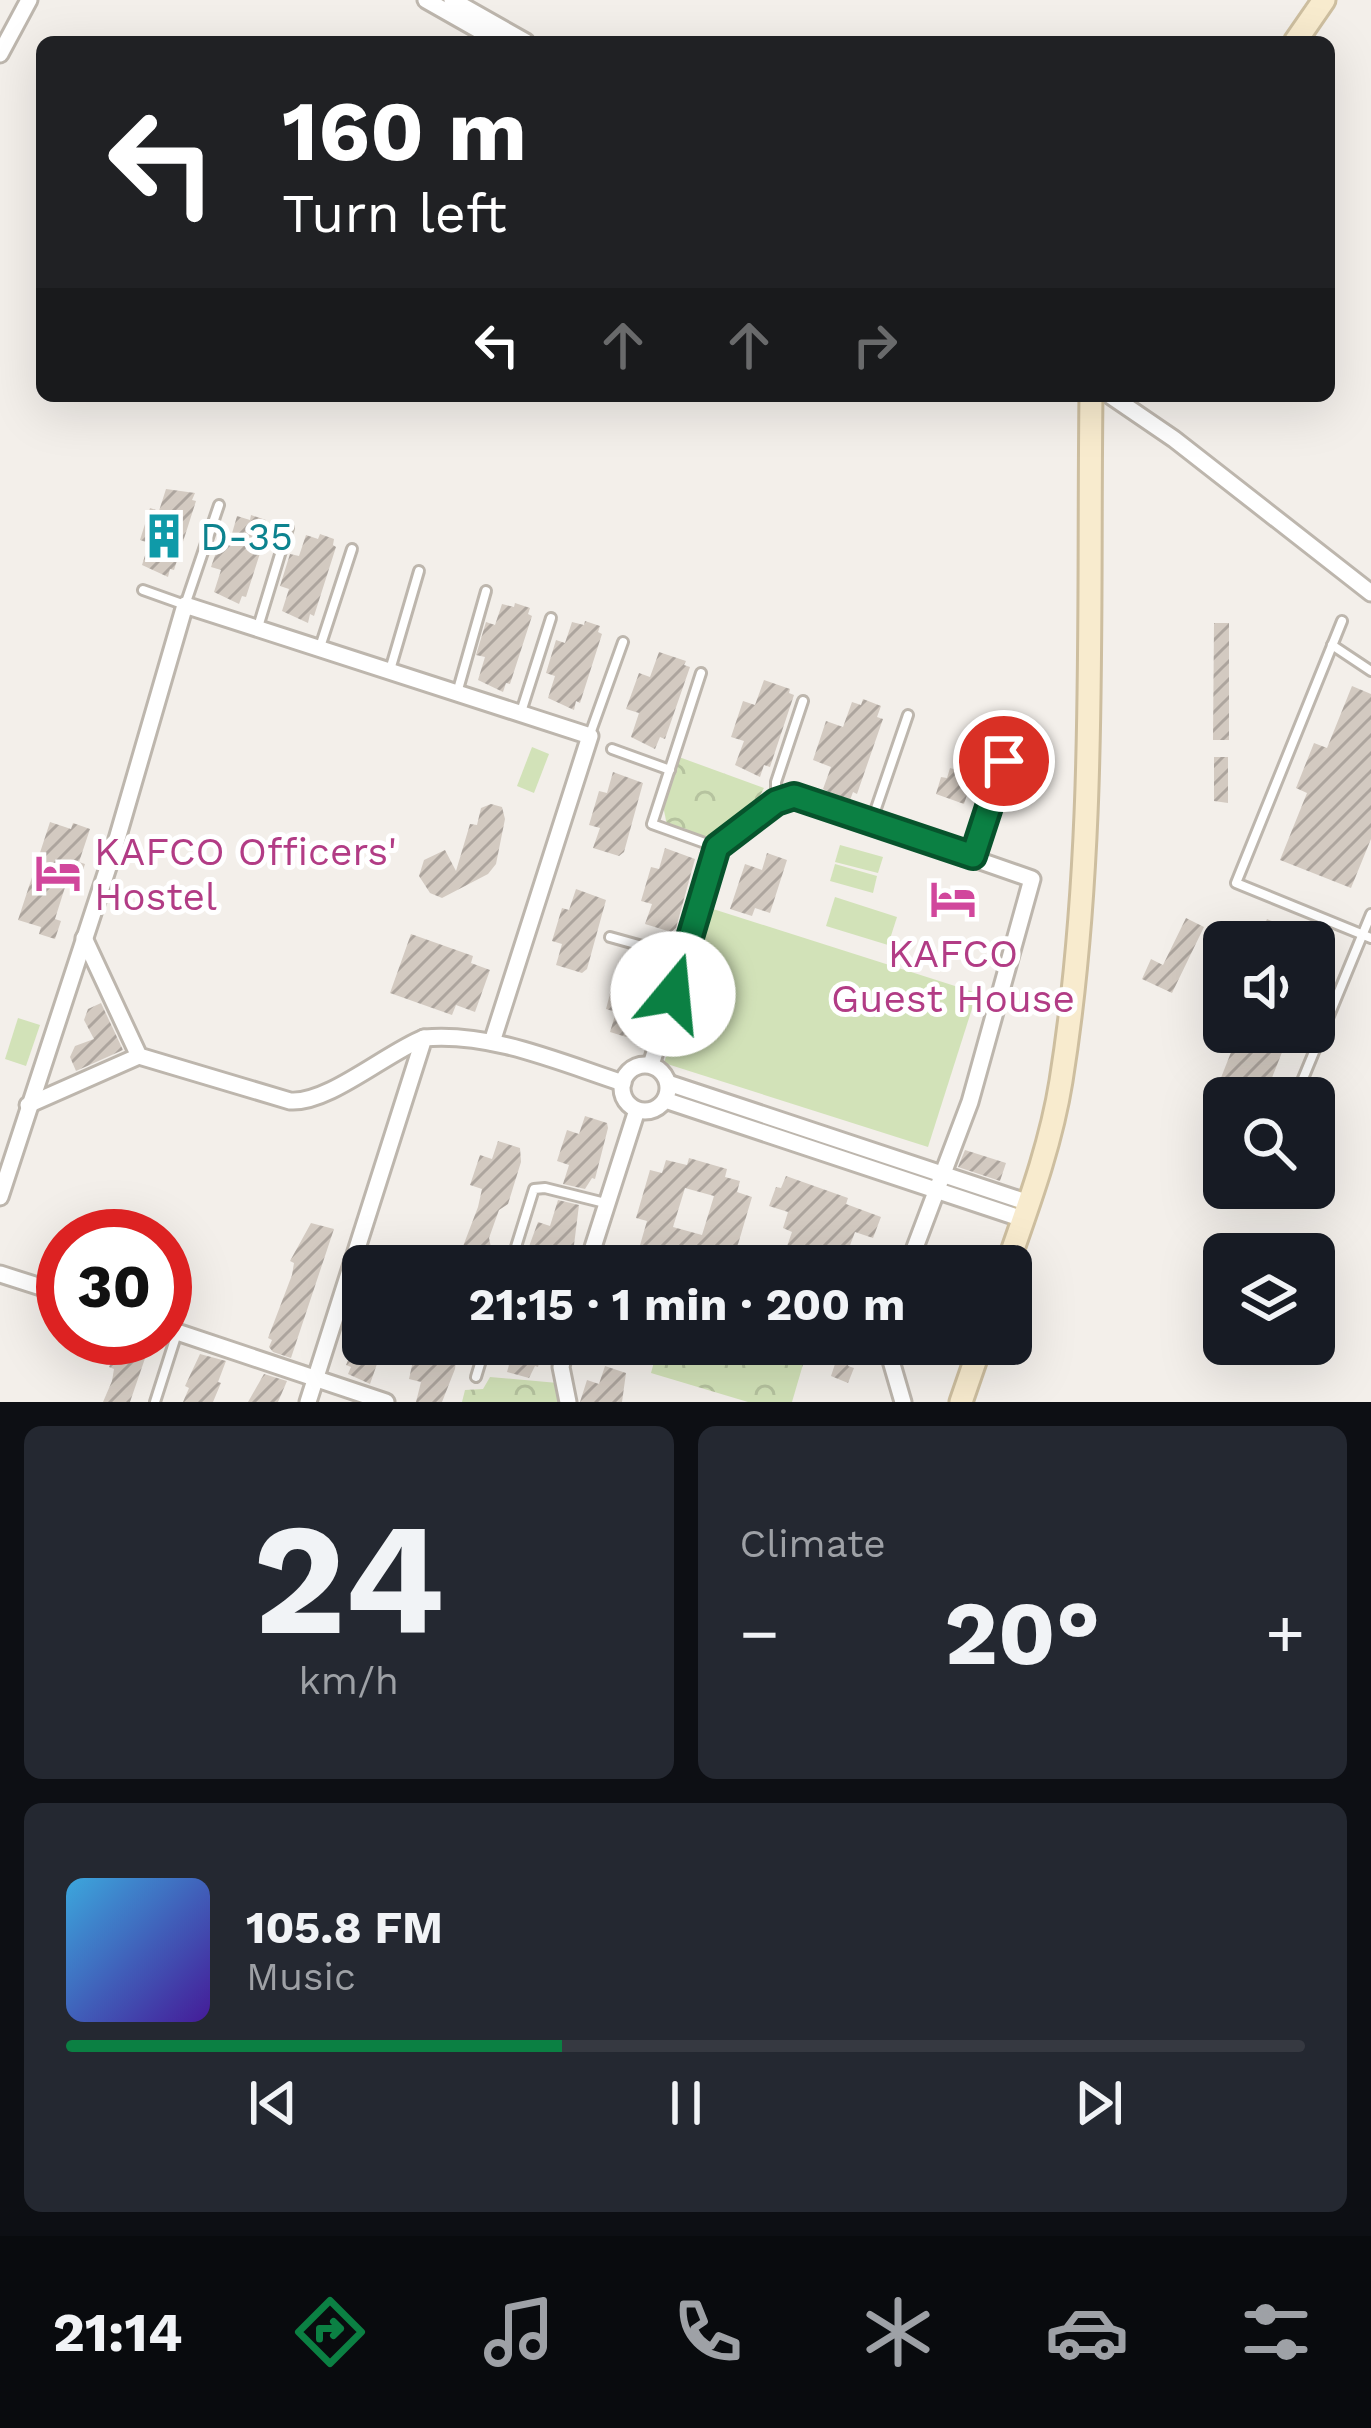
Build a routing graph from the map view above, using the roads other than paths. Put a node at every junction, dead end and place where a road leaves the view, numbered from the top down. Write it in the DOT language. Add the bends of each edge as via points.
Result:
graph roads {
  1 [pos="29,0"];
  2 [pos="427,0"];
  3 [pos="452,0"];
  4 [pos="1324,0"];
  5 [pos="490,36"];
  6 [pos="515,36"];
  7 [pos="1299,36"];
  8 [pos="0,54"];
  9 [pos="1090,402"];
  10 [pos="1120,402"];
  11 [pos="219,505"];
  12 [pos="288,528"];
  13 [pos="352,549"];
  14 [pos="419,571"];
  15 [pos="143,590"];
  16 [pos="486,591"];
  17 [pos="1371,592"];
  18 [pos="185,605"];
  19 [pos="551,618"];
  20 [pos="1342,621"];
  21 [pos="258,628"];
  22 [pos="622,642"];
  23 [pos="1332,645"];
  24 [pos="320,649"];
  25 [pos="390,671"];
  26 [pos="1371,671"];
  27 [pos="701,673"];
  28 [pos="457,693"];
  29 [pos="803,701"];
  30 [pos="520,713"];
  31 [pos="908,715"];
  32 [pos="590,736"];
  33 [pos="612,749"];
  34 [pos="1004,761"];
  35 [pos="670,770"];
  36 [pos="776,802"];
  37 [pos="871,822"];
  38 [pos="717,847"];
  39 [pos="973,856"];
  40 [pos="1371,914"];
  41 [pos="610,937"];
  42 [pos="1367,937"];
  43 [pos="84,938"];
  44 [pos="684,958"];
  45 [pos="424,1038"];
  46 [pos="492,1042"];
  47 [pos="139,1056"];
  48 [pos="651,1066"];
  49 [pos="1304,1077"];
  50 [pos="622,1083"];
  51 [pos="667,1091"];
  52 [pos="28,1105"];
  53 [pos="637,1110"];
  54 [pos="942,1182"];
  55 [pos="0,1196"];
  56 [pos="607,1204"];
  57 [pos="1026,1211"];
  58 [pos="517,1245"];
  59 [pos="594,1245"];
  60 [pos="916,1245"];
  61 [pos="1014,1245"];
  62 [pos="0,1274"];
  63 [pos="36,1285"];
  64 [pos="192,1336"];
  65 [pos="163,1365"];
  66 [pos="480,1365"];
  67 [pos="561,1365"];
  68 [pos="893,1365"];
  69 [pos="974,1365"];
  70 [pos="316,1377"];
  71 [pos="476,1377"];
  72 [pos="155,1402"];
  73 [pos="308,1402"];
  74 [pos="386,1402"];
  75 [pos="568,1402"];
  76 [pos="903,1402"];
  77 [pos="962,1402"];
  1 -- 8 [label="street"];
  2 -- 5 [label="street"];
  3 -- 6 [label="street"];
  4 -- 7 [label="main road"];
  9 -- 57 [label="main road" via="1085,850 1060,1084"];
  10 -- 17 [label="street"];
  11 -- 18 [label="lane"];
  12 -- 21 [label="lane"];
  13 -- 24 [label="lane"];
  14 -- 25 [label="lane"];
  15 -- 18 [label="lane"];
  16 -- 28 [label="lane"];
  18 -- 21 [label="street"];
  18 -- 43 [label="street"];
  19 -- 30 [label="lane"];
  20 -- 23 [label="lane"];
  21 -- 24 [label="street"];
  22 -- 32 [label="lane"];
  23 -- 26 [label="lane"];
  23 -- 42 [label="lane" via="1236,884"];
  24 -- 25 [label="street"];
  25 -- 28 [label="street"];
  27 -- 35 [label="lane"];
  28 -- 30 [label="street"];
  29 -- 36 [label="lane"];
  30 -- 32 [label="street"];
  31 -- 37 [label="lane"];
  32 -- 46 [label="street"];
  33 -- 35 [label="lane"];
  34 -- 39 [label="lane"];
  35 -- 38 [label="lane" via="652,824"];
  36 -- 37 [label="street" via="794,796"];
  36 -- 38 [label="street"];
  37 -- 39 [label="street"];
  38 -- 44 [label="street"];
  39 -- 54 [label="street" via="1032,879"];
  40 -- 42 [label="lane"];
  41 -- 44 [label="lane"];
  42 -- 49 [label="lane"];
  43 -- 47 [label="street"];
  43 -- 52 [label="street"];
  44 -- 48 [label="street"];
  45 -- 46 [label="street"];
  45 -- 47 [label="street" via="304,1102"];
  45 -- 70 [label="street"];
  46 -- 50 [label="street"];
  47 -- 52 [label="street"];
  48 -- 50 [label="street" via="637,1066"];
  48 -- 51 [label="street" via="665,1075"];
  50 -- 53 [label="street"];
  51 -- 53 [label="street" via="653,1110"];
  51 -- 54 [label="street"];
  52 -- 55 [label="street"];
  53 -- 56 [label="street"];
  54 -- 57 [label="street"];
  54 -- 60 [label="street"];
  56 -- 58 [label="lane" via="534,1189"];
  56 -- 59 [label="street"];
  57 -- 61 [label="main road"];
  62 -- 63 [label="street"];
  64 -- 70 [label="street"];
  65 -- 72 [label="lane"];
  66 -- 71 [label="lane"];
  67 -- 75 [label="street"];
  68 -- 76 [label="street"];
  69 -- 77 [label="main road"];
  70 -- 73 [label="street"];
  70 -- 74 [label="street"];
}
